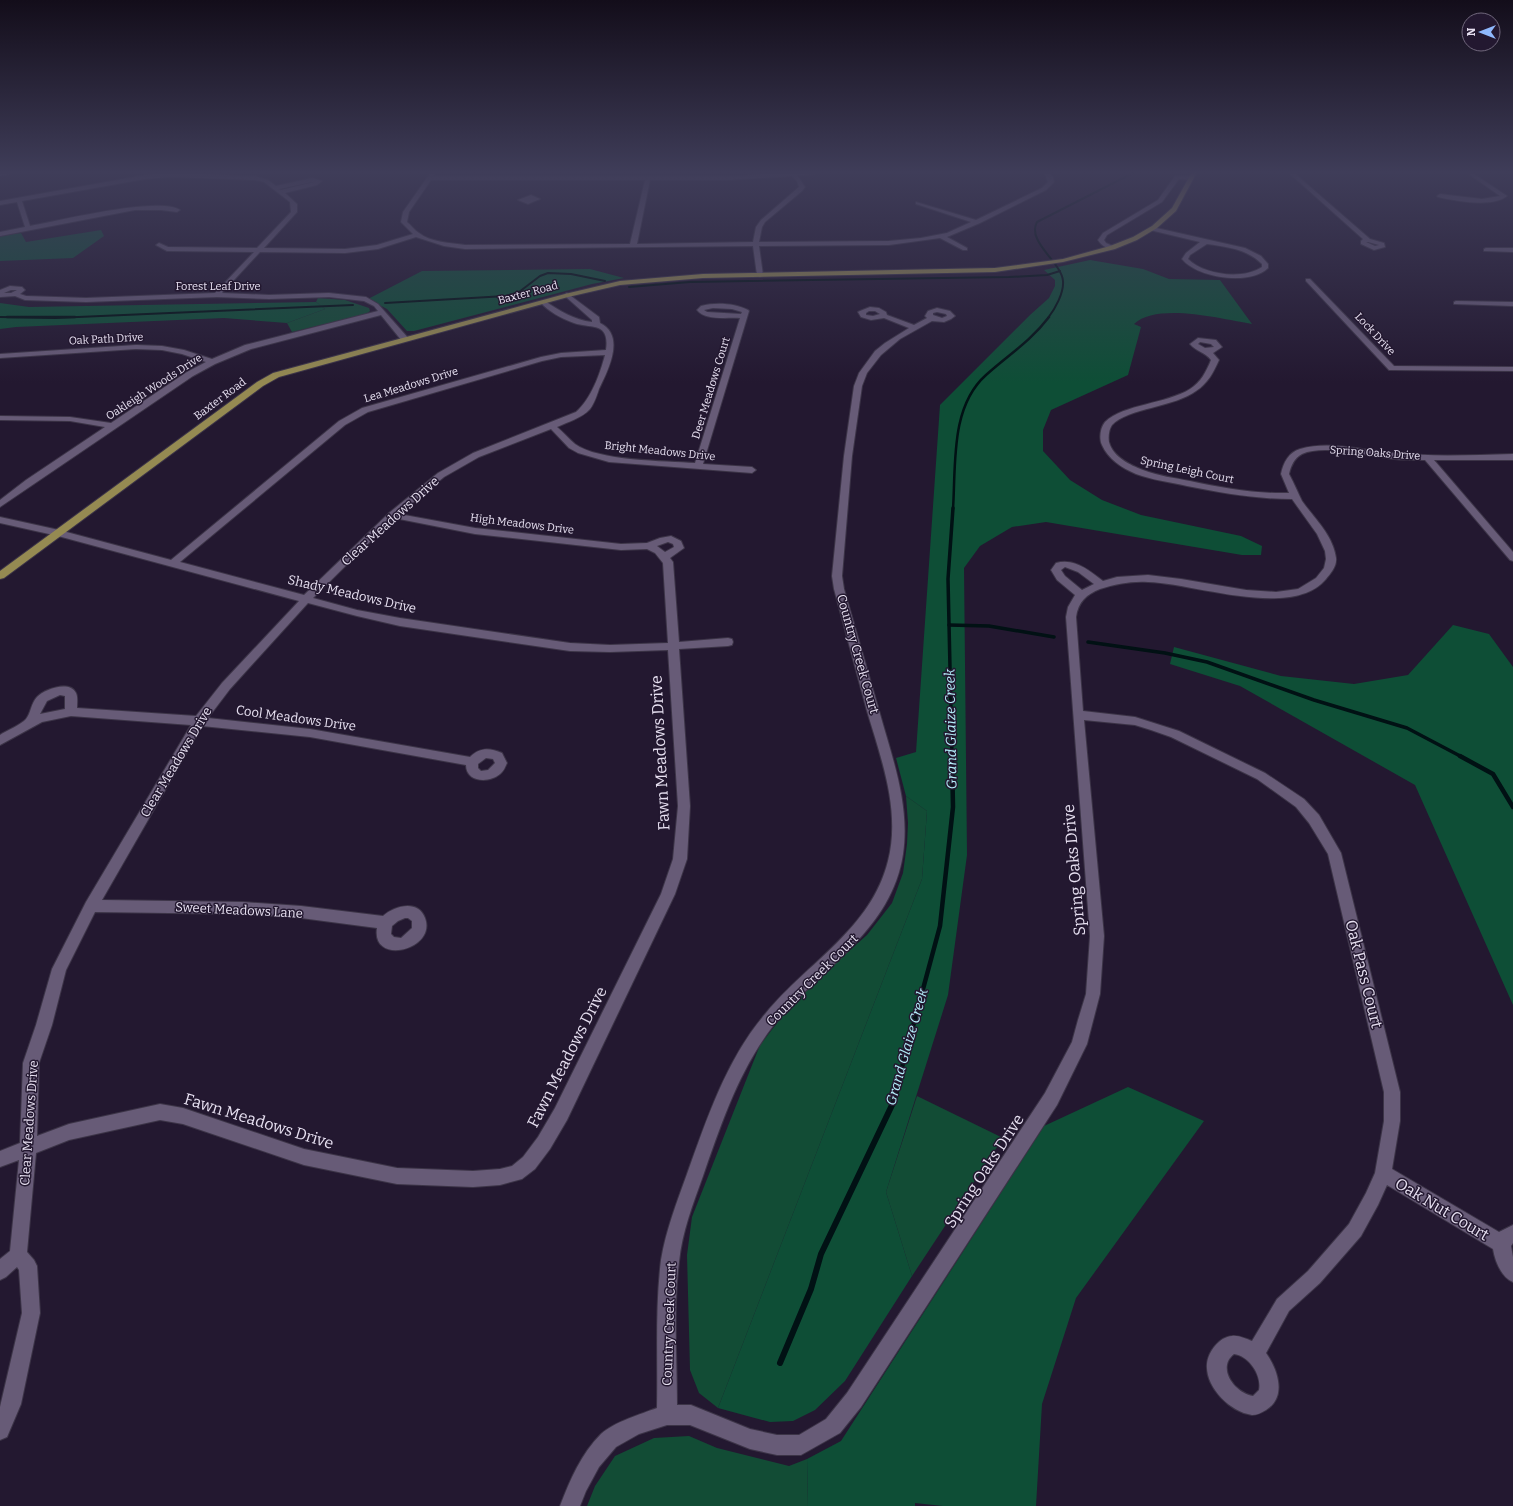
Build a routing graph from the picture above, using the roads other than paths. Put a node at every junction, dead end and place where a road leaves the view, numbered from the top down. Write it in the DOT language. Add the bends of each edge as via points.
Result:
graph roads {
  1 [pos="265,242"];
  2 [pos="393,242"];
  3 [pos="438,242"];
  4 [pos="634,242"];
  5 [pos="871,242"];
  6 [pos="952,242"];
  7 [pos="1103,242"];
  8 [pos="1125,242"];
  9 [pos="1205,242"];
  10 [pos="1207,242"];
  11 [pos="756,244"];
  12 [pos="159,245"];
  13 [pos="633,246"];
  14 [pos="1113,248"];
  15 [pos="258,249"];
  16 [pos="965,249"];
  17 [pos="1486,250"];
  18 [pos="1513,250"];
  19 [pos="760,275"];
  20 [pos="1308,280"];
  21 [pos="0,292"];
  22 [pos="15,294"];
  23 [pos="0,295"];
  24 [pos="217,295"];
  25 [pos="567,295"];
  26 [pos="543,302"];
  27 [pos="1456,303"];
  28 [pos="1513,304"];
  29 [pos="383,312"];
  30 [pos="744,316"];
  31 [pos="883,316"];
  32 [pos="932,318"];
  33 [pos="596,324"];
  34 [pos="914,328"];
  35 [pos="405,338"];
  36 [pos="1208,351"];
  37 [pos="610,352"];
  38 [pos="0,356"];
  39 [pos="212,362"];
  40 [pos="1513,369"];
  41 [pos="0,418"];
  42 [pos="114,426"];
  43 [pos="552,426"];
  44 [pos="1427,457"];
  45 [pos="1513,457"];
  46 [pos="698,466"];
  47 [pos="752,470"];
  48 [pos="1296,496"];
  49 [pos="0,504"];
  50 [pos="392,515"];
  51 [pos="0,520"];
  52 [pos="59,533"];
  53 [pos="657,552"];
  54 [pos="1513,558"];
  55 [pos="173,563"];
  56 [pos="0,576"];
  57 [pos="1101,585"];
  58 [pos="1081,595"];
  59 [pos="306,599"];
  60 [pos="728,642"];
  61 [pos="673,646"];
  62 [pos="71,712"];
  63 [pos="1078,715"];
  64 [pos="199,721"];
  65 [pos="31,722"];
  66 [pos="0,741"];
  67 [pos="473,762"];
  68 [pos="91,906"];
  69 [pos="386,923"];
  70 [pos="28,1148"];
  71 [pos="0,1159"];
  72 [pos="1383,1173"];
  73 [pos="1508,1239"];
  74 [pos="18,1255"];
  75 [pos="0,1271"];
  76 [pos="1513,1273"];
  77 [pos="1256,1355"];
  78 [pos="667,1415"];
  79 [pos="0,1430"];
  80 [pos="570,1506"];
  1 -- 15 [label="street"];
  2 -- 15 [label="street" via="356,250"];
  3 -- 13 [label="street" via="465,247"];
  4 -- 13 [label="street"];
  5 -- 11 [label="street"];
  6 -- 16 [label="street"];
  7 -- 14 [label="street"];
  8 -- 14 [label="main road, Baxter Road"];
  9 -- 10 [label="street" via="1188,254 1185,258 1188,264 1222,275 1238,276 1256,274 1265,268 1265,264 1249,251"];
  11 -- 13 [label="street"];
  11 -- 19 [label="street"];
  12 -- 15 [label="street" via="167,249"];
  14 -- 19 [label="main road, Baxter Road" via="1036,266 995,270"];
  15 -- 24 [label="street"];
  17 -- 18 [label="street"];
  19 -- 25 [label="main road, Baxter Road" via="643,280"];
  20 -- 40 [label="street, Lock Drive" via="1392,368"];
  21 -- 22 [label="street" via="14,287 21,289"];
  22 -- 23 [label="street, Forest Leaf Drive"];
  22 -- 24 [label="street, Forest Leaf Drive" via="24,298 86,300"];
  24 -- 29 [label="street, Forest Leaf Drive" via="329,295 366,299"];
  25 -- 26 [label="main road, Baxter Road"];
  25 -- 33 [label="street" via="596,319"];
  26 -- 33 [label="street" via="574,321"];
  26 -- 35 [label="main road, Baxter Road"];
  27 -- 28 [label="street"];
  29 -- 35 [label="street, Forest Leaf Drive"];
  29 -- 39 [label="street, Oakleigh Woods Drive" via="248,347"];
  30 -- 30 [label="street" via="746,311 741,308 708,306 700,310 706,314"];
  30 -- 46 [label="street, Deer Meadows Court"];
  31 -- 34 [label="street"];
  32 -- 34 [label="street, Country Creek Court"];
  33 -- 37 [label="street" via="608,334"];
  34 -- 78 [label="street, Country Creek Court" via="880,351 867,364 860,378 848,456 837,576 895,788 895,860 876,908 857,935 773,1016 752,1043 731,1083 706,1143 673,1240 668,1290"];
  35 -- 52 [label="main road, Baxter Road" via="298,368 276,375 260,384"];
  36 -- 48 [label="street, Spring Leigh Court" via="1215,360 1214,368 1203,383 1190,393 1108,422 1104,428 1104,436 1108,451 1134,470 1152,476 1254,495"];
  37 -- 43 [label="street, Clear Meadows Drive" via="587,408"];
  37 -- 55 [label="street, Lea Meadows Drive" via="541,358 365,410 342,423"];
  38 -- 39 [label="street, Oak Path Drive" via="136,347 184,352"];
  39 -- 42 [label="street, Oakleigh Woods Drive"];
  41 -- 42 [label="street" via="70,418"];
  42 -- 49 [label="street, Oakleigh Woods Drive"];
  43 -- 46 [label="street, Bright Meadows Drive" via="572,446 592,455 609,459"];
  43 -- 50 [label="street, Clear Meadows Drive" via="494,447 465,461 441,475"];
  44 -- 45 [label="street, Spring Oaks Drive"];
  44 -- 48 [label="street, Spring Oaks Drive" via="1332,449 1303,451 1295,455 1286,467 1285,474"];
  44 -- 54 [label="street"];
  46 -- 47 [label="street, Bright Meadows Drive"];
  48 -- 57 [label="street, Spring Oaks Drive" via="1322,536 1331,557 1330,566 1325,574 1302,592 1277,595 1246,594 1182,582 1134,578"];
  50 -- 53 [label="street, High Meadows Drive" via="475,531"];
  50 -- 59 [label="street, Clear Meadows Drive"];
  51 -- 52 [label="street, Shady Meadows Drive"];
  52 -- 55 [label="street, Shady Meadows Drive"];
  52 -- 56 [label="main road, Baxter Road"];
  53 -- 61 [label="street, Fawn Meadows Drive" via="668,562 670,569"];
  55 -- 59 [label="street, Shady Meadows Drive"];
  57 -- 58 [label="street, Spring Oaks Drive"];
  57 -- 58 [label="street" via="1076,566 1059,565 1056,570 1058,575"];
  58 -- 63 [label="street, Spring Oaks Drive" via="1072,607 1071,617"];
  59 -- 61 [label="street, Shady Meadows Drive" via="400,622 570,647"];
  59 -- 64 [label="street, Clear Meadows Drive" via="226,686"];
  60 -- 61 [label="street, Shady Meadows Drive"];
  61 -- 70 [label="street, Fawn Meadows Drive" via="684,806 680,859 668,894 561,1114 529,1163 516,1173 500,1177 474,1179 397,1176 304,1157 183,1116 160,1112 69,1132"];
  62 -- 64 [label="street, Cool Meadows Drive"];
  62 -- 65 [label="street, Cool Meadows Drive"];
  62 -- 65 [label="street" via="71,694 65,691 55,692 41,700"];
  63 -- 72 [label="street, Oak Pass Court" via="1135,721 1175,734 1261,776 1300,803 1314,819 1334,853 1392,1092 1392,1121"];
  63 -- 78 [label="street, Spring Oaks Drive" via="1097,936 1096,964 1093,994 1079,1044 1051,1100 854,1400 833,1426 801,1445 777,1445 750,1439 690,1415"];
  64 -- 67 [label="street, Cool Meadows Drive" via="310,733"];
  64 -- 68 [label="street, Clear Meadows Drive"];
  65 -- 66 [label="street, Cool Meadows Drive"];
  68 -- 69 [label="street, Sweet Meadows Lane" via="243,908 301,912"];
  68 -- 70 [label="street, Clear Meadows Drive" via="59,969 31,1063"];
  70 -- 71 [label="street, Fawn Meadows Drive"];
  70 -- 74 [label="street, Clear Meadows Drive"];
  72 -- 73 [label="street, Oak Nut Court"];
  72 -- 77 [label="street, Oak Pass Court" via="1355,1230 1314,1277 1283,1305"];
  73 -- 76 [label="street, Oak Nut Court" via="1502,1253"];
  74 -- 75 [label="street"];
  74 -- 79 [label="street" via="28,1266 31,1313 11,1404"];
  78 -- 80 [label="street, Spring Oaks Drive" via="634,1426 609,1440 592,1460"];
}
